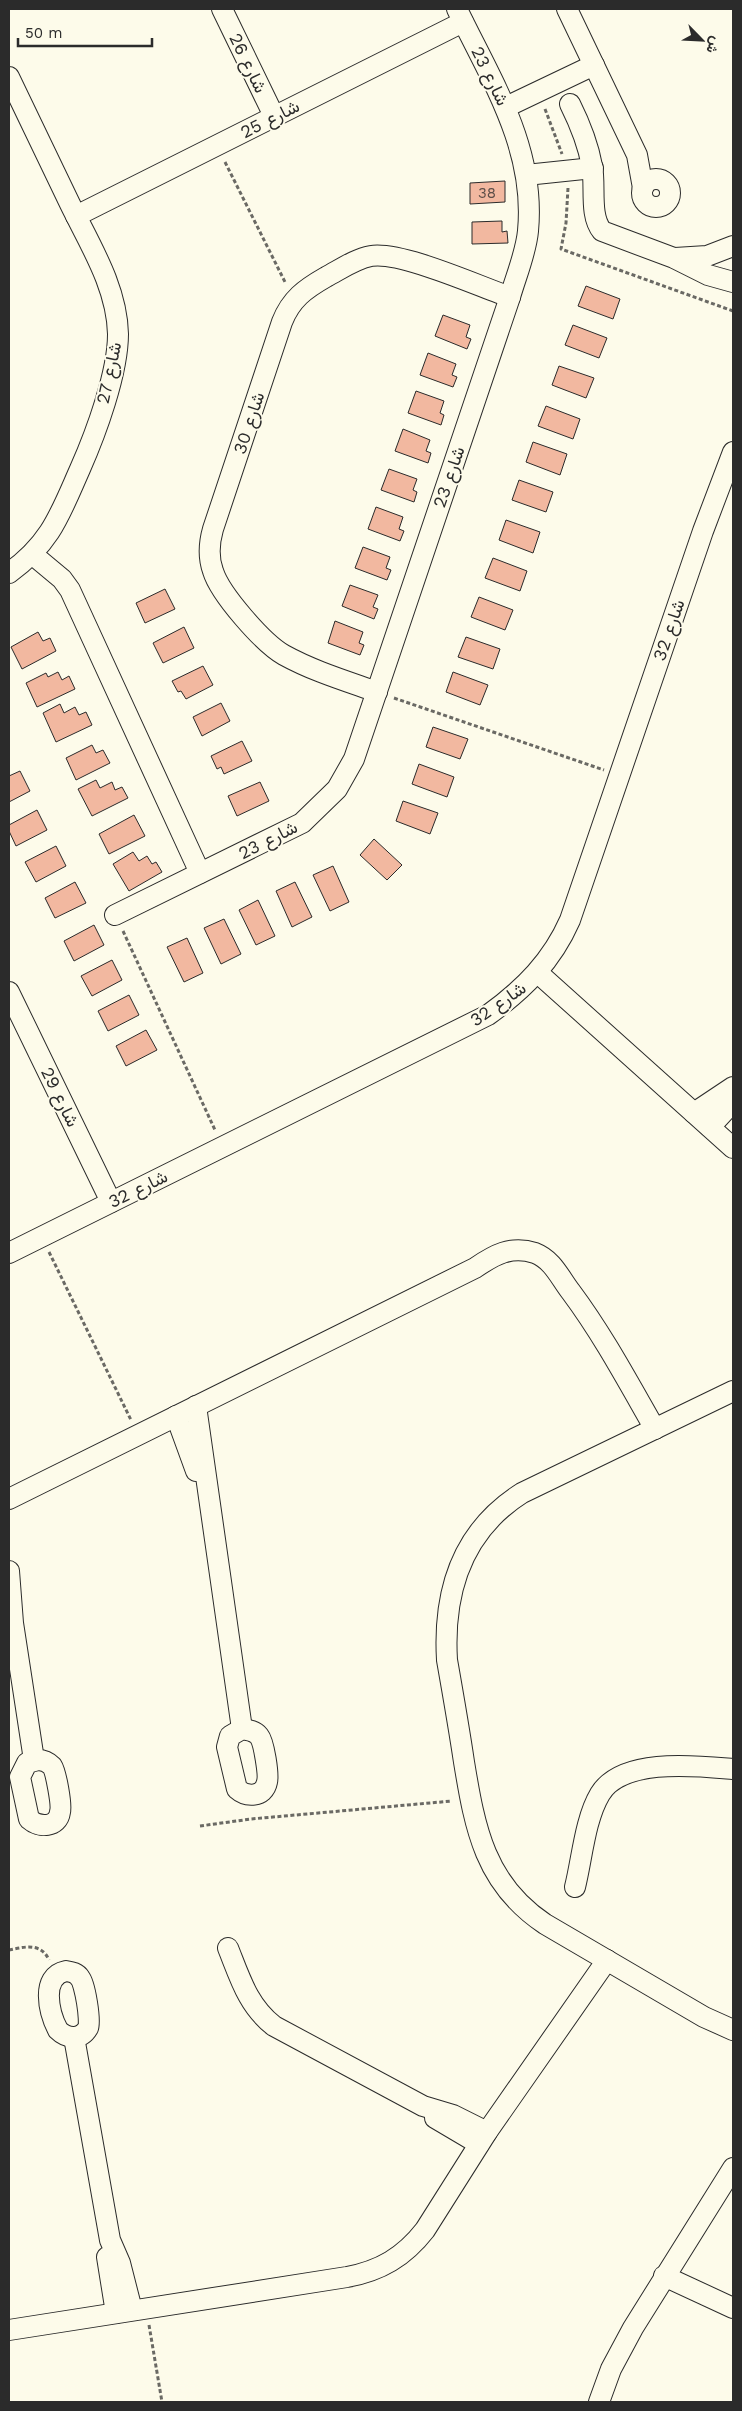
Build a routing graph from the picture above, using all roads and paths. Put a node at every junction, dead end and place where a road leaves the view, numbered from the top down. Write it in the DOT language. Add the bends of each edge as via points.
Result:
graph roads {
  1 [pos="222,9"];
  2 [pos="567,9"];
  3 [pos="460,15"];
  4 [pos="594,65"];
  5 [pos="10,84"];
  6 [pos="570,104"];
  7 [pos="506,107"];
  8 [pos="274,116"];
  9 [pos="217,145"];
  10 [pos="637,155"];
  11 [pos="593,168"];
  12 [pos="526,175"];
  13 [pos="661,179"];
  14 [pos="643,188"];
  15 [pos="76,216"];
  16 [pos="731,247"];
  17 [pos="674,258"];
  18 [pos="731,282"];
  19 [pos="510,297"];
  20 [pos="294,299"];
  21 [pos="733,452"];
  22 [pos="32,554"];
  23 [pos="9,573"];
  24 [pos="377,692"];
  25 [pos="620,775"];
  26 [pos="200,874"];
  27 [pos="115,915"];
  28 [pos="538,973"];
  29 [pos="9,992"];
  30 [pos="733,1087"];
  31 [pos="733,1102"];
  32 [pos="694,1113"];
  33 [pos="710,1127"];
  34 [pos="223,1146"];
  35 [pos="733,1148"];
  36 [pos="111,1202"];
  37 [pos="41,1236"];
  38 [pos="9,1252"];
  39 [pos="733,1391"];
  40 [pos="196,1406"];
  41 [pos="176,1416"];
  42 [pos="655,1429"];
  43 [pos="138,1435"];
  44 [pos="9,1498"];
  45 [pos="212,1526"];
  46 [pos="9,1572"];
  47 [pos="11,1618"];
  48 [pos="242,1729"];
  49 [pos="34,1760"];
  50 [pos="733,1769"];
  51 [pos="470,1799"];
  52 [pos="200,1826"];
  53 [pos="575,1887"];
  54 [pos="228,1948"];
  55 [pos="9,1950"];
  56 [pos="606,1960"];
  57 [pos="56,1974"];
  58 [pos="704,2018"];
  59 [pos="733,2030"];
  60 [pos="74,2037"];
  61 [pos="733,2040"];
  62 [pos="483,2138"];
  63 [pos="733,2168"];
  64 [pos="668,2270"];
  65 [pos="733,2298"];
  66 [pos="733,2308"];
  67 [pos="131,2310"];
  68 [pos="9,2330"];
  69 [pos="162,2402"];
  70 [pos="598,2402"];
  1 -- 8 [label="street, شارع 26"];
  2 -- 4 [label="street"];
  3 -- 7 [label="street, شارع 23"];
  3 -- 8 [label="street, شارع 25"];
  4 -- 7 [label="street"];
  4 -- 10 [label="street"];
  5 -- 15 [label="street, شارع 27"];
  6 -- 11 [label="street" via="580,124"];
  7 -- 12 [label="street, شارع 23" via="521,149"];
  8 -- 9 [label="street, شارع 25"];
  9 -- 15 [label="street, شارع 25"];
  9 -- 20 [label="path"];
  10 -- 13 [label="street" via="652,165"];
  10 -- 14 [label="street"];
  11 -- 12 [label="street"];
  11 -- 17 [label="street" via="596,220 602,231"];
  12 -- 19 [label="street, شارع 23" via="528,233"];
  13 -- 14 [label="street" via="650,180"];
  13 -- 14 [label="street" via="670,192 667,203 662,206 656,208 646,204 641,194"];
  15 -- 22 [label="street, شارع 27" via="112,297 117,351 110,384 86,455 52,532"];
  16 -- 17 [label="street" via="696,258"];
  16 -- 18 [label="street" via="724,265"];
  17 -- 18 [label="street" via="696,270"];
  19 -- 20 [label="street, شارع 30" via="400,258 382,255 355,262 312,284"];
  19 -- 24 [label="street, شارع 23"];
  20 -- 24 [label="street, شارع 30" via="282,322 213,529 210,559 221,588 272,647 297,662"];
  21 -- 25 [label="street, شارع 32"];
  22 -- 23 [label="street, شارع 27"];
  22 -- 26 [label="street" via="70,590"];
  24 -- 25 [label="path"];
  24 -- 26 [label="street, شارع 23" via="347,775 325,803 289,831"];
  25 -- 28 [label="street, شارع 32" via="563,937"];
  26 -- 27 [label="street, شارع 23"];
  27 -- 34 [label="path"];
  28 -- 32 [label="street"];
  28 -- 34 [label="street, شارع 32" via="488,1015"];
  29 -- 36 [label="street, شارع 29"];
  30 -- 32 [label="street"];
  31 -- 33 [label="street"];
  32 -- 33 [label="street"];
  33 -- 35 [label="street"];
  34 -- 36 [label="street, شارع 32"];
  36 -- 37 [label="street, شارع 32"];
  37 -- 38 [label="street, شارع 32"];
  37 -- 43 [label="path"];
  39 -- 42 [label="street"];
  40 -- 41 [label="street"];
  40 -- 42 [label="street" via="475,1268 492,1256 506,1250 528,1251 550,1264 598,1330"];
  40 -- 45 [label="street"];
  41 -- 43 [label="street"];
  41 -- 45 [label="street" via="191,1453"];
  42 -- 51 [label="street" via="515,1498 485,1523 468,1548 449,1603 446,1642"];
  43 -- 44 [label="street"];
  45 -- 48 [label="street"];
  46 -- 47 [label="street"];
  47 -- 49 [label="street"];
  50 -- 53 [label="street" via="669,1765 637,1771 611,1783 600,1793 594,1807"];
  51 -- 52 [label="path"];
  51 -- 56 [label="street" via="481,1845 508,1891 530,1914"];
  54 -- 62 [label="street" via="247,1996 263,2018 423,2106 448,2128"];
  55 -- 57 [label="path" via="28,1946 42,1950"];
  56 -- 58 [label="street"];
  56 -- 62 [label="street"];
  57 -- 60 [label="street" via="48,1989 55,2025 62,2034"];
  57 -- 60 [label="street" via="72,1972 84,1983 89,2022 84,2032"];
  58 -- 59 [label="street"];
  58 -- 61 [label="street"];
  60 -- 67 [label="street" via="110,2240 108,2264"];
  62 -- 67 [label="street" via="416,2242 378,2269 347,2277"];
  63 -- 64 [label="street"];
  64 -- 65 [label="street"];
  64 -- 66 [label="street"];
  64 -- 70 [label="street" via="620,2352"];
  67 -- 68 [label="street"];
  67 -- 69 [label="path"];
}
